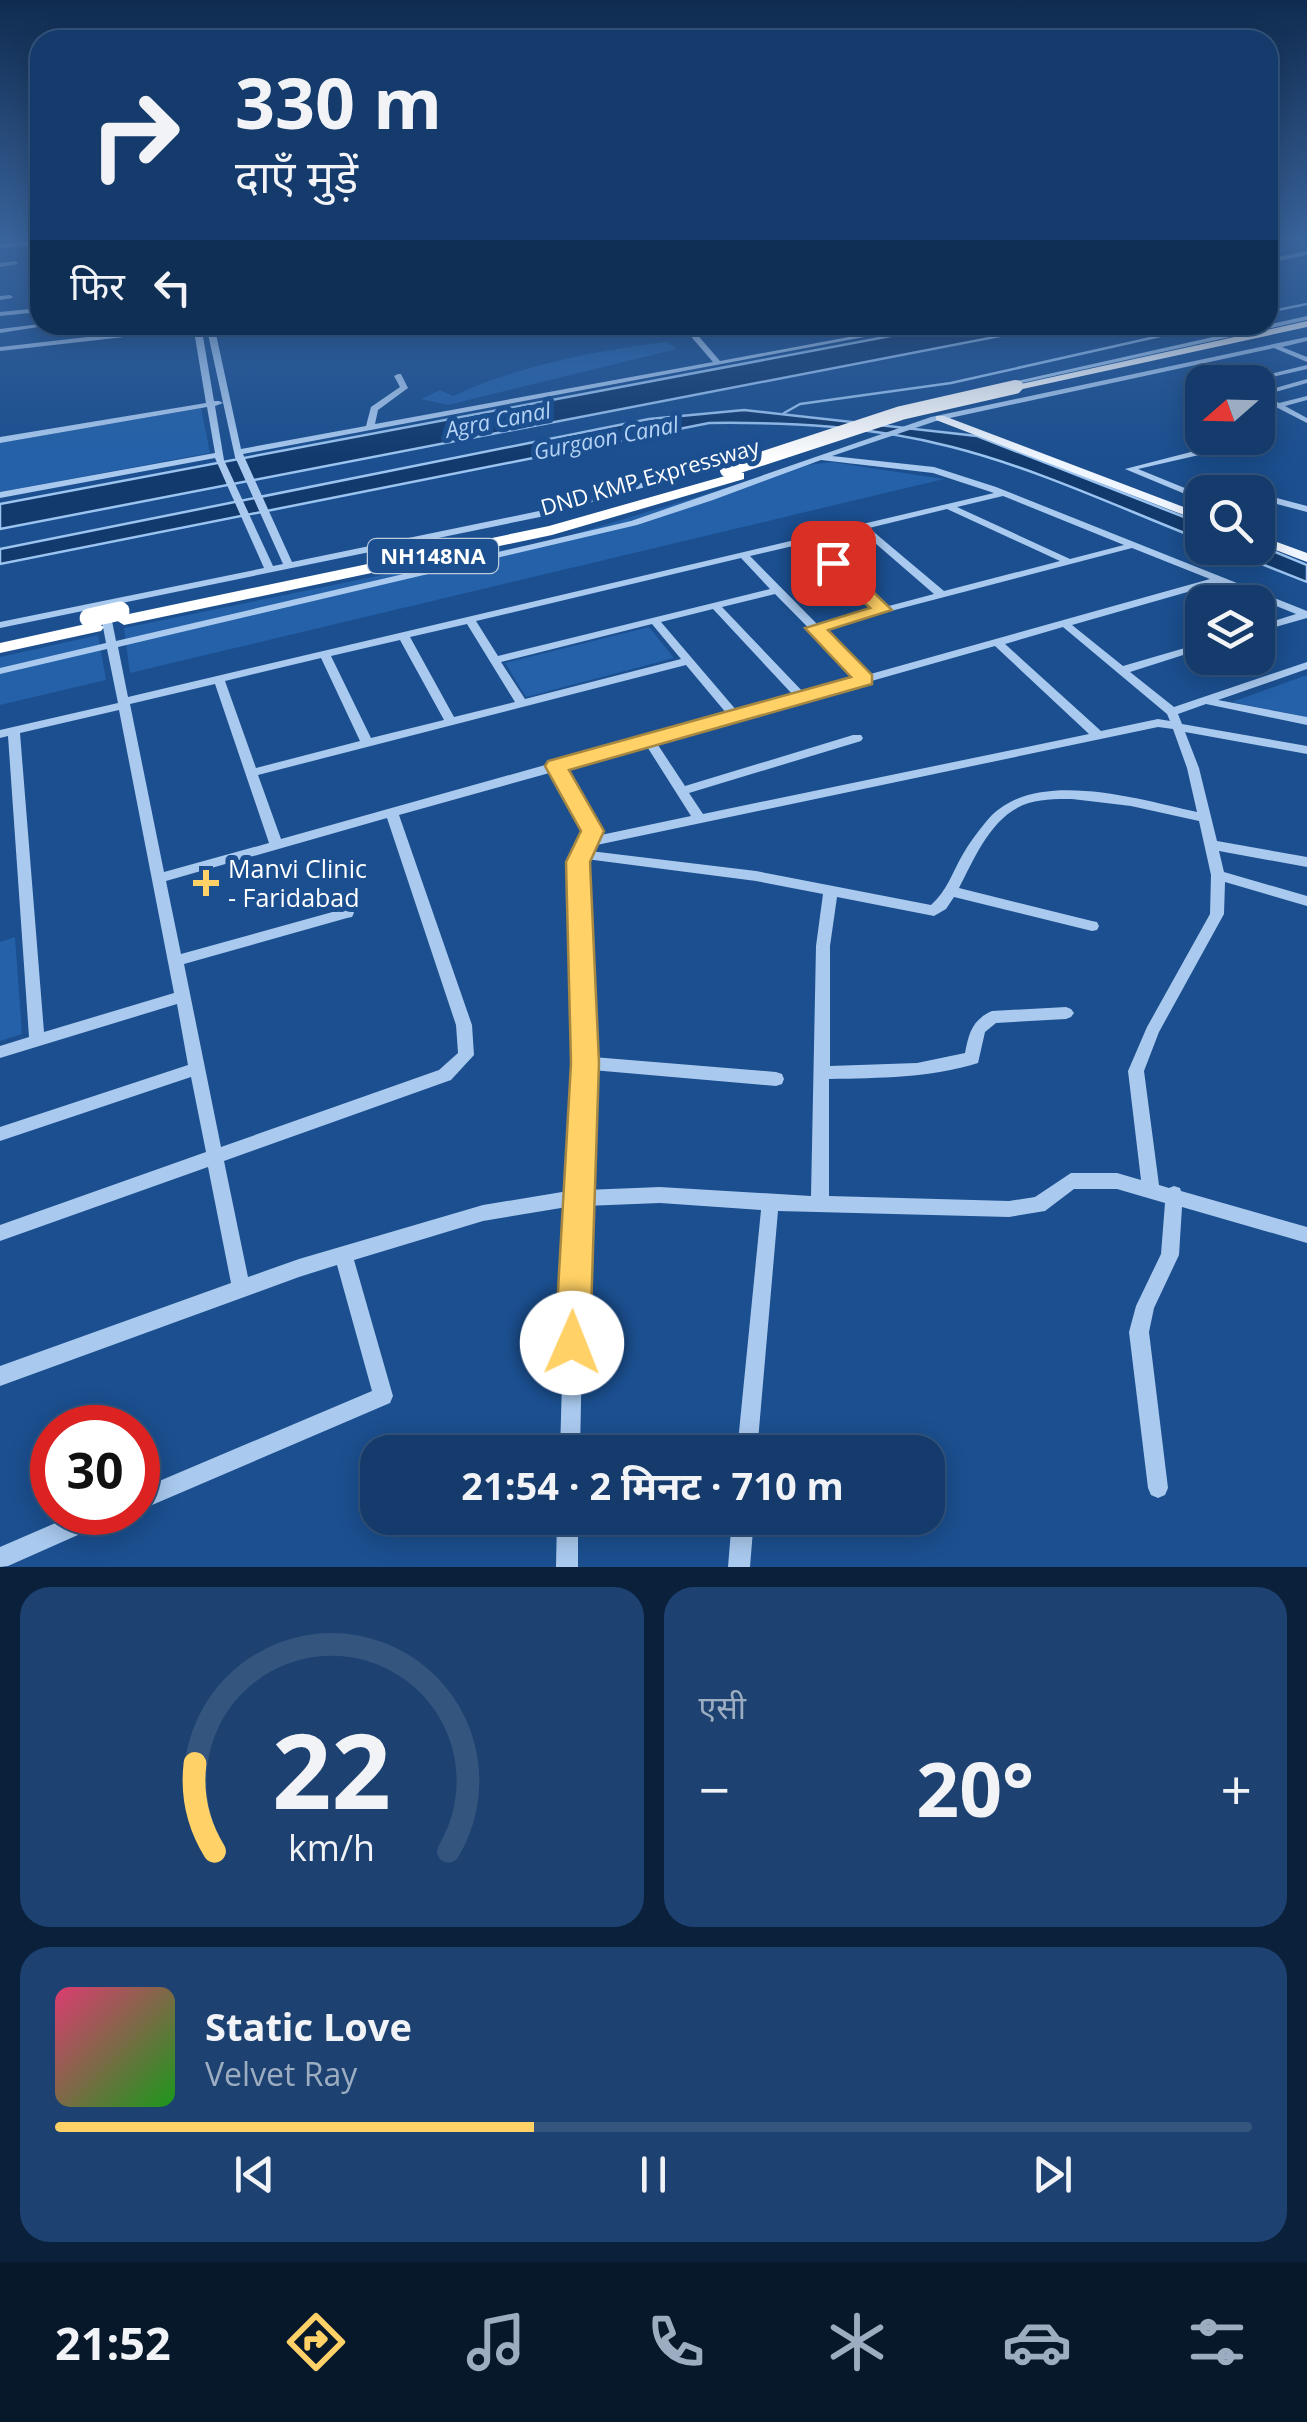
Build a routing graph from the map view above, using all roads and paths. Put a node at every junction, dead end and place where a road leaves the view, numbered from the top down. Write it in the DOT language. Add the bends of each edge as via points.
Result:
graph roads {
  1 [pos="1307,324"];
  2 [pos="30,327"];
  3 [pos="0,330"];
  4 [pos="1278,330"];
  5 [pos="1278,331"];
  6 [pos="120,335"];
  7 [pos="199,335"];
  8 [pos="212,335"];
  9 [pos="693,335"];
  10 [pos="868,335"];
  11 [pos="1253,335"];
  12 [pos="1259,335"];
  13 [pos="1307,339"];
  14 [pos="1275,346"];
  15 [pos="0,350"];
  16 [pos="718,362"];
  17 [pos="1307,363"];
  18 [pos="1275,372"];
  19 [pos="398,376"];
  20 [pos="1307,381"];
  21 [pos="966,394"];
  22 [pos="1307,398"];
  23 [pos="226,399"];
  24 [pos="211,401"];
  25 [pos="1276,406"];
  26 [pos="990,408"];
  27 [pos="946,417"];
  28 [pos="1304,417"];
  29 [pos="370,427"];
  30 [pos="0,437"];
  31 [pos="238,454"];
  32 [pos="1187,455"];
  33 [pos="220,458"];
  34 [pos="741,458"];
  35 [pos="816,458"];
  36 [pos="771,476"];
  37 [pos="1185,491"];
  38 [pos="1004,493"];
  39 [pos="0,495"];
  40 [pos="1275,501"];
  41 [pos="948,506"];
  42 [pos="1185,509"];
  43 [pos="1307,509"];
  44 [pos="862,527"];
  45 [pos="808,540"];
  46 [pos="1275,544"];
  47 [pos="1134,545"];
  48 [pos="743,555"];
  49 [pos="1307,556"];
  50 [pos="1070,562"];
  51 [pos="289,566"];
  52 [pos="270,569"];
  53 [pos="1219,580"];
  54 [pos="777,590"];
  55 [pos="942,595"];
  56 [pos="103,603"];
  57 [pos="716,605"];
  58 [pos="883,610"];
  59 [pos="1306,615"];
  60 [pos="470,620"];
  61 [pos="654,620"];
  62 [pos="92,622"];
  63 [pos="1064,624"];
  64 [pos="1275,624"];
  65 [pos="0,626"];
  66 [pos="815,628"];
  67 [pos="403,636"];
  68 [pos="0,638"];
  69 [pos="997,642"];
  70 [pos="112,645"];
  71 [pos="0,648"];
  72 [pos="1185,651"];
  73 [pos="325,654"];
  74 [pos="494,660"];
  75 [pos="688,661"];
  76 [pos="1307,665"];
  77 [pos="1123,670"];
  78 [pos="0,671"];
  79 [pos="219,679"];
  80 [pos="865,679"];
  81 [pos="802,697"];
  82 [pos="1204,701"];
  83 [pos="123,703"];
  84 [pos="522,704"];
  85 [pos="735,716"];
  86 [pos="1175,719"];
  87 [pos="1307,721"];
  88 [pos="451,722"];
  89 [pos="7,733"];
  90 [pos="1097,734"];
  91 [pos="857,738"];
  92 [pos="649,740"];
  93 [pos="368,743"];
  94 [pos="1307,750"];
  95 [pos="556,766"];
  96 [pos="251,773"];
  97 [pos="18,779"];
  98 [pos="0,783"];
  99 [pos="681,790"];
  100 [pos="392,813"];
  101 [pos="698,818"];
  102 [pos="1205,818"];
  103 [pos="1212,845"];
  104 [pos="276,846"];
  105 [pos="584,848"];
  106 [pos="1307,862"];
  107 [pos="1218,875"];
  108 [pos="159,878"];
  109 [pos="830,890"];
  110 [pos="949,891"];
  111 [pos="1307,902"];
  112 [pos="347,914"];
  113 [pos="1092,926"];
  114 [pos="176,961"];
  115 [pos="184,996"];
  116 [pos="1066,1013"];
  117 [pos="37,1041"];
  118 [pos="0,1052"];
  119 [pos="585,1063"];
  120 [pos="198,1068"];
  121 [pos="823,1072"];
  122 [pos="776,1080"];
  123 [pos="0,1134"];
  124 [pos="216,1155"];
  125 [pos="1151,1188"];
  126 [pos="1174,1194"];
  127 [pos="576,1198"];
  128 [pos="770,1203"];
  129 [pos="820,1204"];
  130 [pos="0,1233"];
  131 [pos="1307,1236"];
  132 [pos="343,1255"];
  133 [pos="241,1286"];
  134 [pos="0,1376"];
  135 [pos="570,1435"];
  136 [pos="749,1435"];
  137 [pos="1158,1488"];
  138 [pos="160,1491"];
  139 [pos="54,1535"];
  140 [pos="568,1535"];
  141 [pos="742,1535"];
  142 [pos="0,1558"];
  143 [pos="567,1567"];
  144 [pos="739,1567"];
  1 -- 4 [label="street"];
  1 -- 5 [label="highway, DND KMP Expressway / NH148NA, bridge"];
  2 -- 3 [label="street"];
  6 -- 15 [label="street"];
  7 -- 24 [label="street"];
  8 -- 23 [label="street"];
  9 -- 16 [label="street"];
  10 -- 16 [label="street"];
  11 -- 21 [label="street"];
  12 -- 62 [label="highway, DND KMP Expressway / NH148NA, bridge" via="897,423 595,520"];
  13 -- 14 [label="street"];
  14 -- 17 [label="street"];
  14 -- 26 [label="street"];
  16 -- 29 [label="street"];
  17 -- 18 [label="street"];
  19 -- 29 [label="street" via="404,388 374,409"];
  20 -- 25 [label="street" via="1258,394"];
  21 -- 26 [label="street"];
  21 -- 34 [label="street, bridge"];
  22 -- 25 [label="street"];
  23 -- 24 [label="street"];
  23 -- 31 [label="street"];
  24 -- 30 [label="street"];
  24 -- 33 [label="street"];
  25 -- 28 [label="street"];
  26 -- 27 [label="street"];
  27 -- 35 [label="street"];
  27 -- 42 [label="main road"];
  29 -- 31 [label="street"];
  31 -- 51 [label="street"];
  32 -- 37 [label="street" via="1129,468"];
  33 -- 39 [label="street"];
  33 -- 52 [label="street"];
  34 -- 36 [label="street"];
  34 -- 51 [label="street" via="540,514"];
  35 -- 36 [label="street"];
  35 -- 38 [label="street" via="934,470"];
  36 -- 70 [label="street" via="634,523"];
  38 -- 41 [label="street"];
  38 -- 47 [label="street"];
  40 -- 43 [label="street"];
  41 -- 44 [label="street"];
  41 -- 50 [label="street"];
  44 -- 45 [label="street"];
  44 -- 55 [label="street"];
  45 -- 48 [label="street"];
  45 -- 58 [label="street"];
  46 -- 49 [label="main road"];
  47 -- 50 [label="street"];
  47 -- 53 [label="street"];
  48 -- 54 [label="street"];
  48 -- 60 [label="street"];
  50 -- 55 [label="street"];
  51 -- 52 [label="street"];
  52 -- 56 [label="street"];
  53 -- 59 [label="street"];
  53 -- 63 [label="street"];
  54 -- 57 [label="street"];
  54 -- 66 [label="street"];
  55 -- 58 [label="street"];
  56 -- 65 [label="street"];
  56 -- 70 [label="street"];
  57 -- 61 [label="street"];
  57 -- 81 [label="street"];
  58 -- 66 [label="street"];
  59 -- 64 [label="street"];
  60 -- 67 [label="street"];
  60 -- 74 [label="street"];
  61 -- 74 [label="street"];
  61 -- 75 [label="street"];
  62 -- 68 [label="highway, DND KMP Expressway / NH148NA"];
  62 -- 71 [label="highway, DND KMP Expressway / NH148NA"];
  63 -- 69 [label="street"];
  63 -- 77 [label="street"];
  66 -- 80 [label="street"];
  67 -- 73 [label="street"];
  67 -- 88 [label="street"];
  69 -- 80 [label="street"];
  69 -- 90 [label="street"];
  70 -- 78 [label="street"];
  70 -- 83 [label="street"];
  72 -- 77 [label="street"];
  73 -- 79 [label="street"];
  73 -- 93 [label="street"];
  74 -- 84 [label="street"];
  75 -- 84 [label="street"];
  75 -- 85 [label="street"];
  76 -- 82 [label="street"];
  77 -- 86 [label="street"];
  79 -- 83 [label="street"];
  79 -- 96 [label="street"];
  80 -- 81 [label="street"];
  81 -- 85 [label="street"];
  82 -- 86 [label="street"];
  82 -- 87 [label="street"];
  83 -- 89 [label="street"];
  83 -- 108 [label="street"];
  84 -- 88 [label="street"];
  85 -- 92 [label="street"];
  86 -- 90 [label="street"];
  86 -- 94 [label="street"];
  86 -- 102 [label="street"];
  88 -- 93 [label="street"];
  89 -- 97 [label="street"];
  90 -- 101 [label="street"];
  91 -- 99 [label="street"];
  92 -- 95 [label="street"];
  92 -- 99 [label="street"];
  93 -- 96 [label="street"];
  95 -- 100 [label="street"];
  95 -- 105 [label="street" via="590,822"];
  96 -- 104 [label="street"];
  97 -- 98 [label="street"];
  97 -- 117 [label="street"];
  99 -- 101 [label="street"];
  100 -- 104 [label="street"];
  100 -- 124 [label="street" via="464,1025 466,1055 445,1075"];
  101 -- 105 [label="street"];
  102 -- 103 [label="street"];
  102 -- 110 [label="street" via="1094,796 1020,801 1003,810"];
  103 -- 106 [label="street"];
  103 -- 107 [label="street"];
  104 -- 108 [label="street"];
  105 -- 109 [label="street"];
  105 -- 119 [label="street"];
  107 -- 111 [label="street"];
  107 -- 125 [label="street" via="1217,914 1136,1071"];
  108 -- 114 [label="street"];
  109 -- 110 [label="street" via="928,911 940,908"];
  109 -- 121 [label="street"];
  110 -- 113 [label="street"];
  112 -- 114 [label="street"];
  114 -- 115 [label="street"];
  115 -- 117 [label="street"];
  115 -- 120 [label="street"];
  116 -- 121 [label="street" via="992,1017 978,1029 972,1058 963,1061"];
  117 -- 118 [label="street"];
  119 -- 122 [label="street"];
  119 -- 127 [label="street"];
  120 -- 123 [label="street"];
  120 -- 124 [label="street"];
  121 -- 129 [label="street"];
  124 -- 130 [label="street"];
  124 -- 133 [label="street"];
  125 -- 126 [label="street"];
  125 -- 129 [label="street" via="1071,1182 1039,1205 1009,1209"];
  126 -- 131 [label="street"];
  126 -- 137 [label="street" via="1170,1255 1139,1332"];
  127 -- 128 [label="street" via="626,1194"];
  127 -- 132 [label="street" via="483,1214"];
  127 -- 135 [label="street"];
  128 -- 129 [label="street"];
  128 -- 136 [label="street"];
  132 -- 133 [label="street"];
  132 -- 138 [label="street" via="383,1396"];
  133 -- 134 [label="street"];
  139 -- 142 [label="street"];
  140 -- 143 [label="street"];
  141 -- 144 [label="street"];
}
